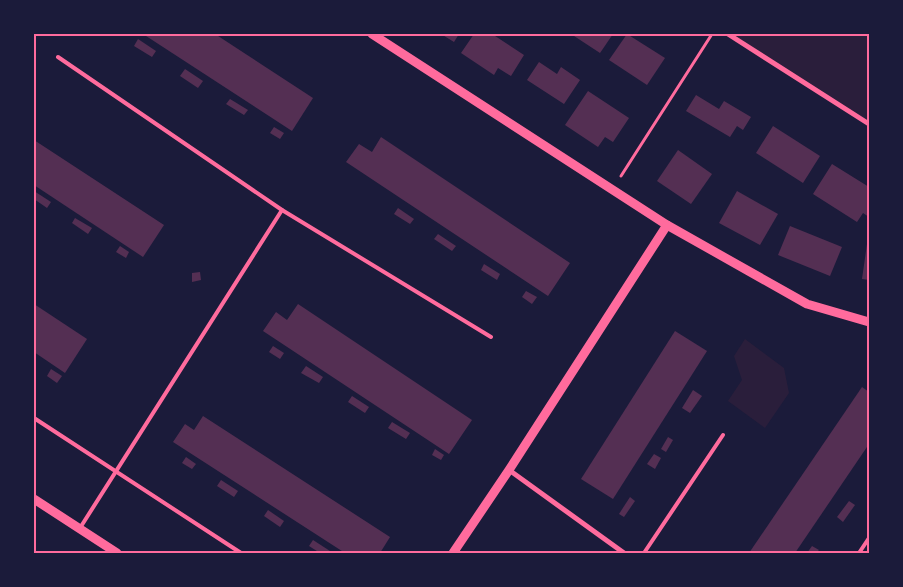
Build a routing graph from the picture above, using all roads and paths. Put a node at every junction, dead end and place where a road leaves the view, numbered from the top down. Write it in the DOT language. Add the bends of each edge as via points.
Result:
graph roads {
  1 [pos="372,34"];
  2 [pos="713,34"];
  3 [pos="728,34"];
  4 [pos="58,57"];
  5 [pos="869,124"];
  6 [pos="612,190"];
  7 [pos="282,210"];
  8 [pos="667,225"];
  9 [pos="869,322"];
  10 [pos="491,338"];
  11 [pos="34,418"];
  12 [pos="724,435"];
  13 [pos="509,470"];
  14 [pos="116,472"];
  15 [pos="34,499"];
  16 [pos="80,528"];
  17 [pos="869,538"];
  18 [pos="117,553"];
  19 [pos="241,553"];
  20 [pos="453,553"];
  21 [pos="624,553"];
  22 [pos="644,553"];
  23 [pos="859,553"];
  1 -- 6 [label="street"];
  2 -- 6 [label="path"];
  3 -- 5 [label="street"];
  4 -- 7 [label="lane"];
  6 -- 8 [label="street"];
  7 -- 10 [label="lane"];
  7 -- 14 [label="lane"];
  8 -- 9 [label="street" via="807,304"];
  8 -- 13 [label="street"];
  11 -- 14 [label="lane"];
  12 -- 22 [label="lane"];
  13 -- 20 [label="street"];
  13 -- 21 [label="street"];
  14 -- 16 [label="lane"];
  14 -- 19 [label="lane"];
  15 -- 16 [label="street"];
  16 -- 18 [label="street"];
  17 -- 23 [label="lane"];
}
